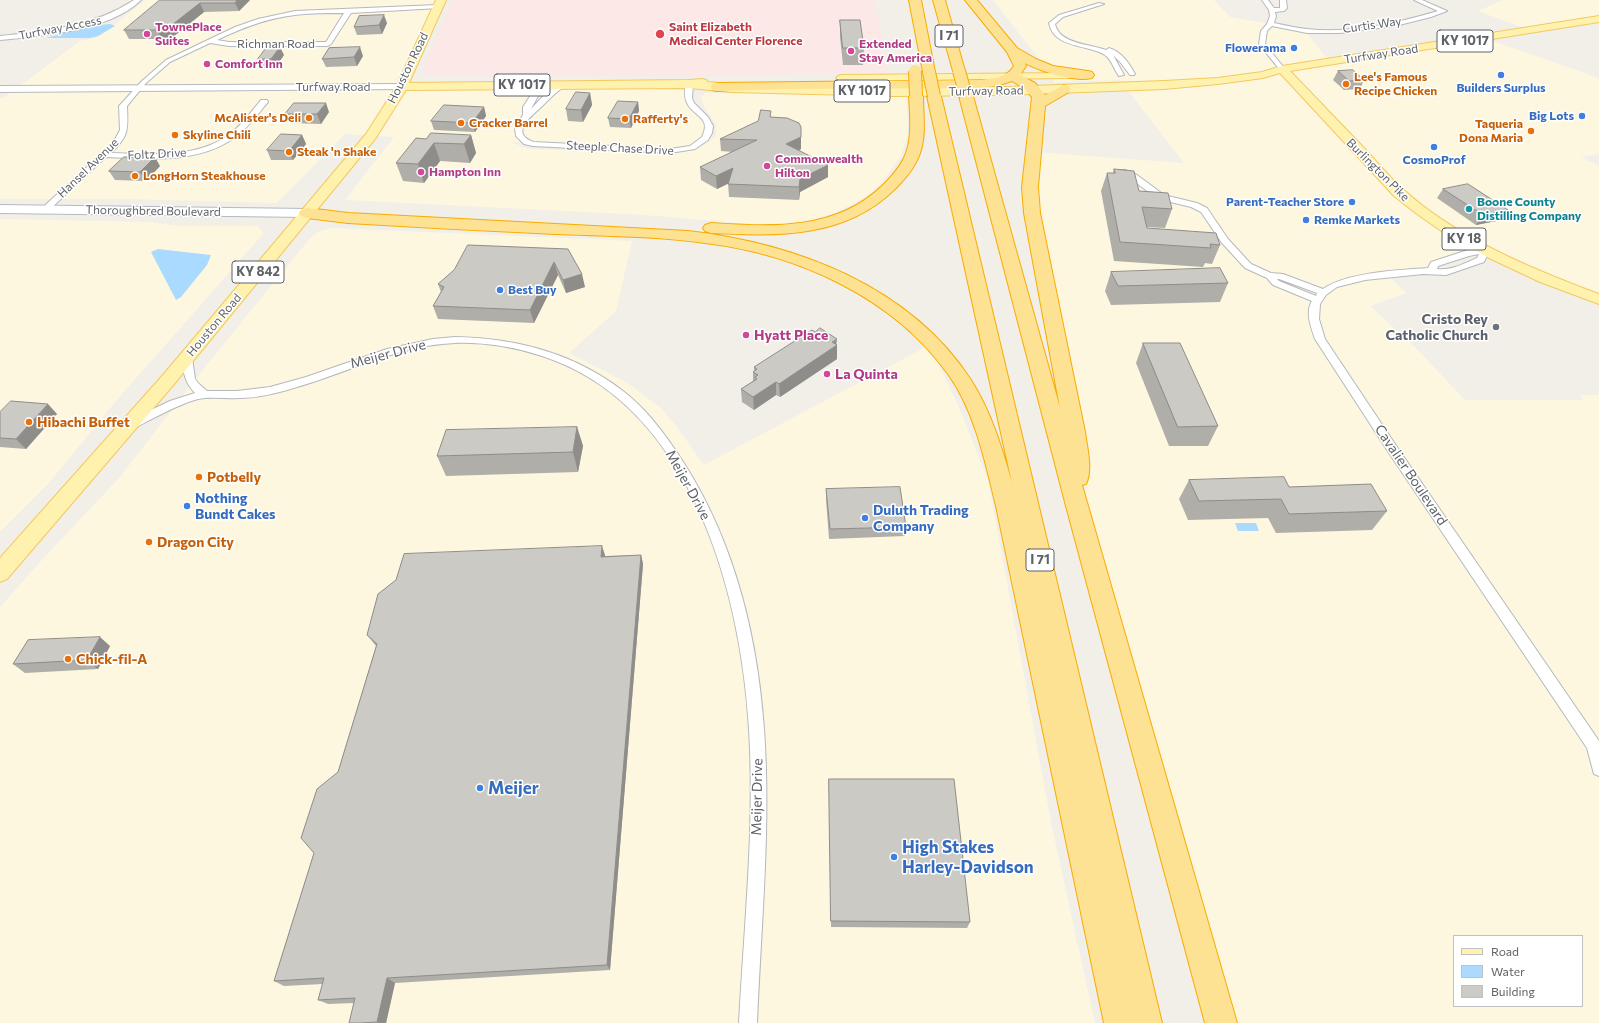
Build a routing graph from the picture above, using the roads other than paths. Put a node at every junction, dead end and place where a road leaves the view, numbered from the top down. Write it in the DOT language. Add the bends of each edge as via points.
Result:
graph roads {
  1 [pos="138,0"];
  2 [pos="939,0"];
  3 [pos="971,0"];
  4 [pos="1266,0"];
  5 [pos="1283,0"];
  6 [pos="1417,0"];
  7 [pos="439,4"];
  8 [pos="1101,4"];
  9 [pos="916,5"];
  10 [pos="1109,6"];
  11 [pos="349,10"];
  12 [pos="1272,10"];
  13 [pos="1599,19"];
  14 [pos="1270,24"];
  15 [pos="0,38"];
  16 [pos="209,42"];
  17 [pos="1013,51"];
  18 [pos="1282,69"];
  19 [pos="1127,75"];
  20 [pos="1013,76"];
  21 [pos="1088,76"];
  22 [pos="690,84"];
  23 [pos="540,85"];
  24 [pos="563,85"];
  25 [pos="454,86"];
  26 [pos="402,87"];
  27 [pos="717,87"];
  28 [pos="137,88"];
  29 [pos="0,89"];
  30 [pos="1064,89"];
  31 [pos="925,96"];
  32 [pos="1036,97"];
  33 [pos="264,102"];
  34 [pos="386,113"];
  35 [pos="527,116"];
  36 [pos="104,155"];
  37 [pos="1117,171"];
  38 [pos="0,208"];
  39 [pos="45,209"];
  40 [pos="307,213"];
  41 [pos="1485,251"];
  42 [pos="1319,296"];
  43 [pos="1599,299"];
  44 [pos="187,358"];
  45 [pos="204,394"];
  46 [pos="128,426"];
  47 [pos="1077,506"];
  48 [pos="0,573"];
  49 [pos="1597,748"];
  50 [pos="1599,769"];
  51 [pos="748,1023"];
  52 [pos="1120,1023"];
  53 [pos="1146,1023"];
  54 [pos="1221,1023"];
  1 -- 15 [label="street, Turfway Access" via="104,20"];
  2 -- 47 [label="highway, I 71, bridge"];
  3 -- 17 [label="highway"];
  4 -- 12 [label="street"];
  5 -- 12 [label="street" via="1282,10"];
  6 -- 14 [label="street, Curtis Way" via="1444,11 1424,17 1344,30 1307,30"];
  7 -- 11 [label="street, Hansel Avenue"];
  7 -- 26 [label="main road, Houston Road / KY 842"];
  8 -- 19 [label="street" via="1062,16 1052,23 1052,28 1064,39 1108,54"];
  9 -- 31 [label="highway, I 71, bridge" via="929,72"];
  9 -- 31 [label="highway, bridge" via="911,24 915,71"];
  10 -- 19 [label="street" via="1071,18 1062,26 1062,31 1070,38 1113,52 1125,62"];
  11 -- 16 [label="street, Hansel Avenue" via="304,12 268,18 237,28"];
  11 -- 16 [label="street, Richman Road" via="328,44"];
  12 -- 14 [label="street"];
  13 -- 18 [label="main road, Turfway Road / KY 1017"];
  14 -- 18 [label="street" via="1264,31 1262,44"];
  16 -- 28 [label="street, Hansel Avenue" via="168,61"];
  17 -- 20 [label="highway" via="1020,66"];
  17 -- 21 [label="highway" via="1047,69"];
  18 -- 19 [label="main road, Turfway Road / KY 1017" via="1255,68"];
  18 -- 30 [label="main road, Turfway Road / KY 1017" via="1263,75 1218,81 1131,88"];
  18 -- 41 [label="main road, Burlington Pike / KY 18" via="1399,193 1438,223"];
  19 -- 21 [label="main road, Turfway Road / KY 1017"];
  20 -- 21 [label="main road, Turfway Road / KY 1017"];
  20 -- 22 [label="main road, Turfway Road / KY 1017" via="905,76"];
  20 -- 27 [label="highway" via="992,83 979,84"];
  20 -- 32 [label="highway"];
  22 -- 24 [label="main road, Turfway Road / KY 1017"];
  22 -- 27 [label="main road, Turfway Road / KY 1017"];
  22 -- 35 [label="street, Steeple Chase Drive" via="689,100 692,107 704,116 710,128 706,137 697,146 681,150 526,142 518,135"];
  23 -- 24 [label="main road, Turfway Road / KY 1017"];
  23 -- 25 [label="main road, Turfway Road / KY 1017"];
  23 -- 35 [label="street, Steeple Chase Drive" via="527,106"];
  24 -- 35 [label="street, Steeple Chase Drive" via="547,94"];
  25 -- 26 [label="main road, Turfway Road / KY 1017"];
  25 -- 34 [label="main road" via="424,94"];
  26 -- 28 [label="main road, Turfway Road / KY 1017"];
  26 -- 34 [label="main road, Houston Road / KY 842"];
  27 -- 32 [label="main road, Turfway Road / KY 1017"];
  28 -- 29 [label="main road, Turfway Road / KY 1017"];
  28 -- 36 [label="street, Hansel Avenue" via="123,106 122,134"];
  30 -- 32 [label="highway"];
  31 -- 40 [label="highway" via="911,158 902,173 889,189 873,202 830,223 762,230 355,211"];
  31 -- 53 [label="highway, I 71"];
  32 -- 47 [label="highway" via="1030,187 1032,213 1076,439"];
  33 -- 36 [label="street, Foltz Drive" via="234,135 206,149 172,156"];
  34 -- 40 [label="main road, Houston Road / KY 842" via="371,136"];
  36 -- 39 [label="street, Hansel Avenue"];
  37 -- 42 [label="street" via="1134,177 1160,197 1204,210 1225,241 1248,266 1270,276 1276,283"];
  38 -- 39 [label="main road, Thoroughbred Boulevard"];
  39 -- 40 [label="main road, Thoroughbred Boulevard"];
  40 -- 44 [label="main road, Houston Road / KY 842"];
  40 -- 52 [label="highway" via="348,218 634,232 716,240 794,259 830,273 865,290 897,310 934,343 955,370 976,407 993,454 1007,506"];
  41 -- 42 [label="street" via="1481,260 1453,271 1352,279 1335,284"];
  41 -- 43 [label="main road, Burlington Pike / KY 18" via="1534,274"];
  42 -- 49 [label="street, Cavalier Boulevard" via="1313,316 1314,326 1320,338 1393,450"];
  44 -- 45 [label="street" via="190,380 194,387"];
  44 -- 46 [label="main road, Houston Road / KY 842"];
  45 -- 46 [label="street, Meijer Drive"];
  45 -- 51 [label="street, Meijer Drive" via="237,395 270,391 403,347 472,340 516,346 561,360 613,388 650,423 685,473 703,507 720,549 734,591 752,684 757,737 757,810"];
  46 -- 48 [label="main road, Houston Road / KY 842"];
  47 -- 54 [label="highway, I 71"];
  49 -- 50 [label="street, Cavalier Boulevard"];
}
